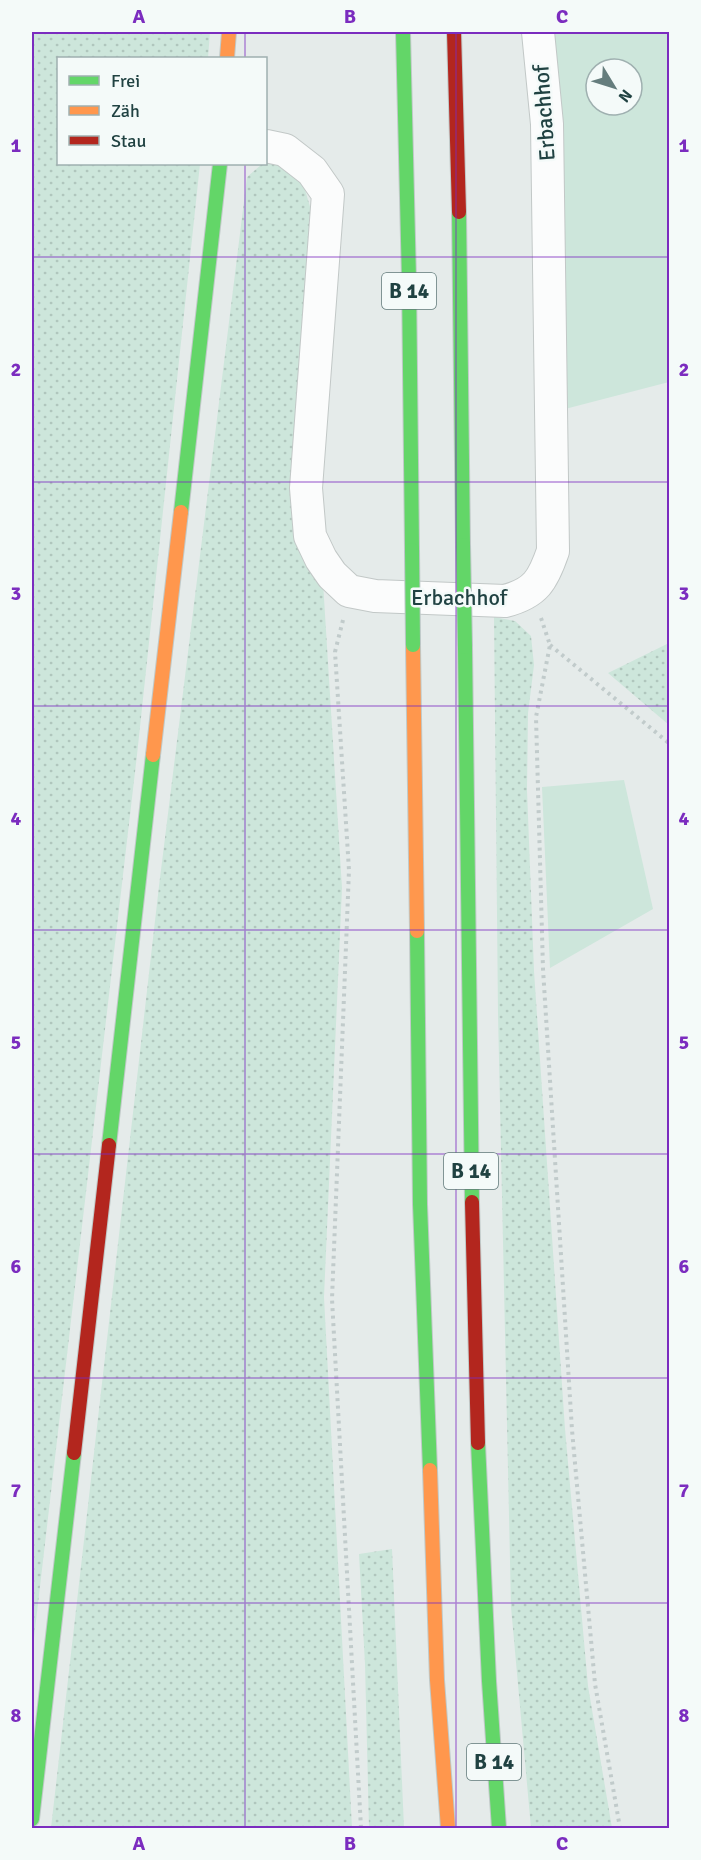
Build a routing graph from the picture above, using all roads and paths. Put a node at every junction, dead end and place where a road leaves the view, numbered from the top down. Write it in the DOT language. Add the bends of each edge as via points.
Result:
graph roads {
  1 [pos="229,32"];
  2 [pos="403,32"];
  3 [pos="454,32"];
  4 [pos="538,32"];
  5 [pos="227,57"];
  6 [pos="267,146"];
  7 [pos="220,165"];
  8 [pos="531,590"];
  9 [pos="349,591"];
  10 [pos="550,645"];
  11 [pos="669,744"];
  12 [pos="444,1791"];
  13 [pos="32,1819"];
  14 [pos="361,1828"];
  15 [pos="435,1828"];
  16 [pos="448,1828"];
  17 [pos="499,1828"];
  18 [pos="620,1828"];
  1 -- 5 [label="main road"];
  2 -- 12 [label="main road, B 14, bridge" via="420,1204 436,1680"];
  3 -- 17 [label="main road, B 14, bridge" via="461,271 471,1200 478,1480"];
  4 -- 8 [label="street, Erbachhof" via="547,124 553,551 545,574"];
  6 -- 9 [label="street" via="285,150 312,171 328,194 306,488 310,536 332,575"];
  7 -- 13 [label="main road"];
  8 -- 9 [label="street, Erbachhof" via="505,601 375,596"];
  8 -- 10 [label="path"];
  9 -- 14 [label="path" via="335,652 349,870 332,1299"];
  10 -- 11 [label="path"];
  10 -- 18 [label="path" via="536,717 543,969 572,1430 594,1672"];
  12 -- 15 [label="main road"];
  12 -- 16 [label="main road, B 14"];
}
